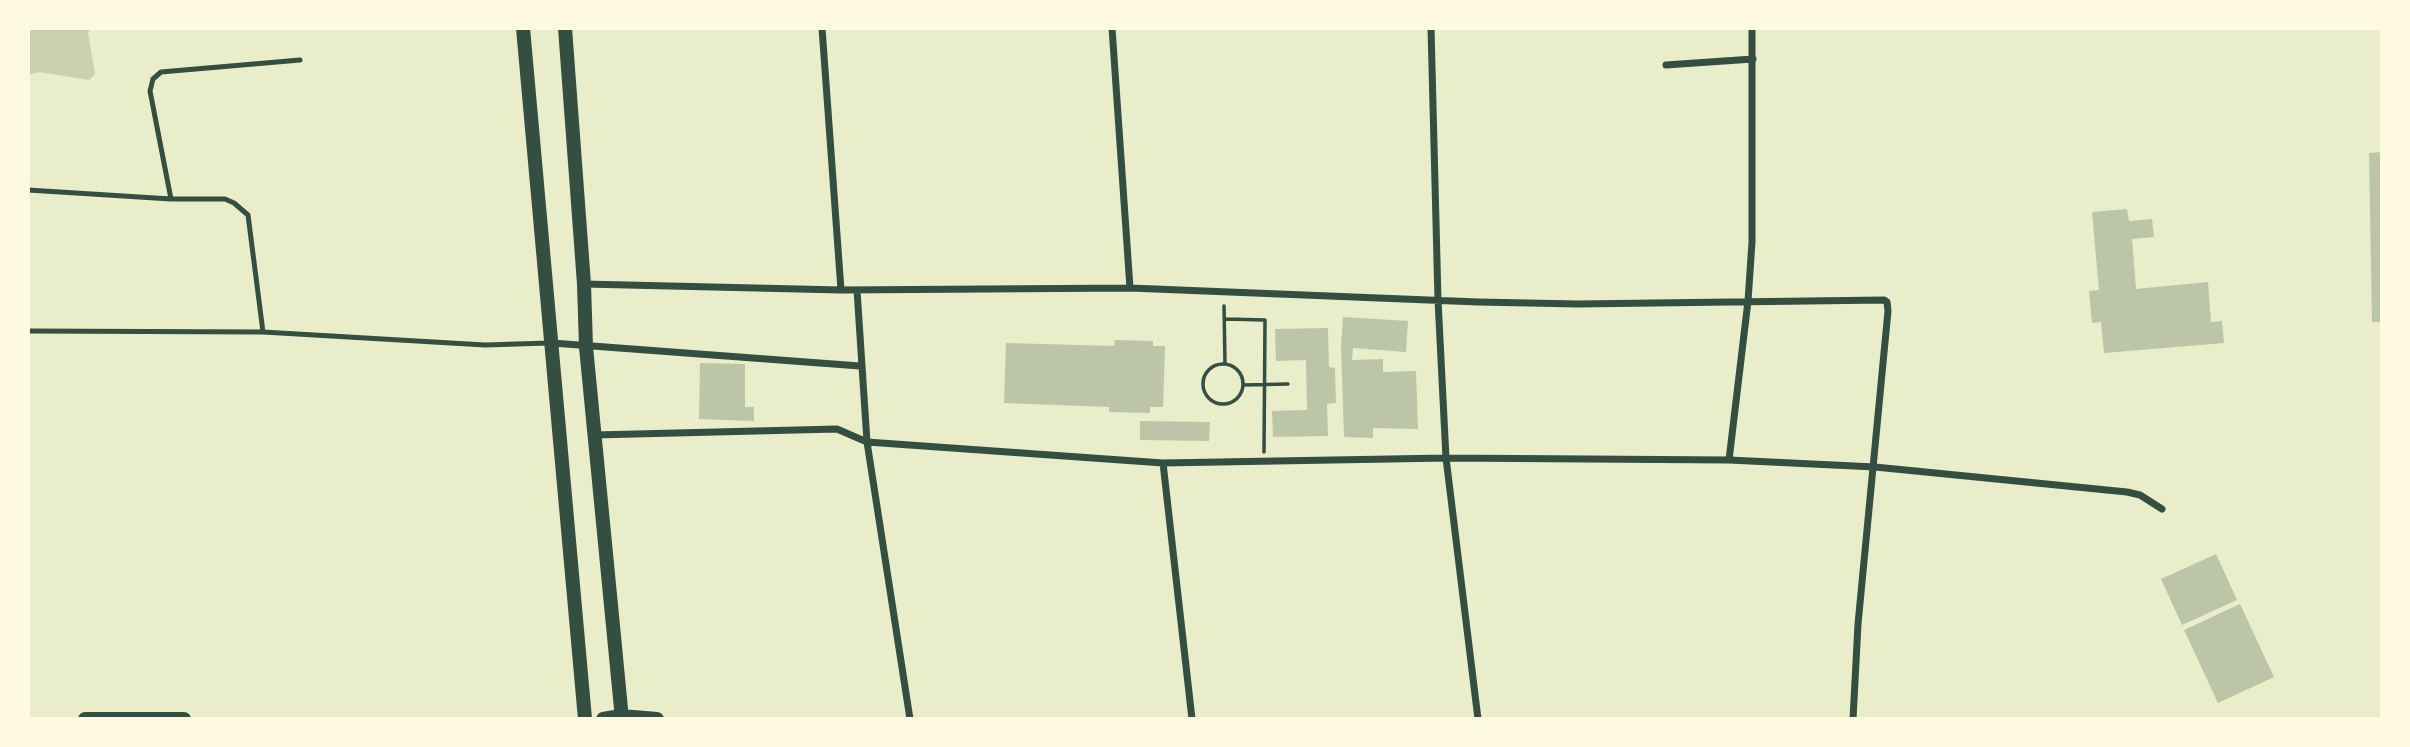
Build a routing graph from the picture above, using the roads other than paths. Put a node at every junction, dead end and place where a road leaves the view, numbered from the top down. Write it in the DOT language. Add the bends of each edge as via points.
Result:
graph roads {
  1 [pos="523,28"];
  2 [pos="565,28"];
  3 [pos="822,28"];
  4 [pos="1112,28"];
  5 [pos="1432,28"];
  6 [pos="1752,28"];
  7 [pos="1753,59"];
  8 [pos="300,60"];
  9 [pos="1666,65"];
  10 [pos="28,190"];
  11 [pos="171,199"];
  12 [pos="584,284"];
  13 [pos="1130,288"];
  14 [pos="841,290"];
  15 [pos="857,290"];
  16 [pos="1438,300"];
  17 [pos="1748,300"];
  18 [pos="28,331"];
  19 [pos="264,332"];
  20 [pos="552,343"];
  21 [pos="586,347"];
  22 [pos="860,366"];
  23 [pos="595,435"];
  24 [pos="867,442"];
  25 [pos="1446,458"];
  26 [pos="1729,460"];
  27 [pos="1163,463"];
  28 [pos="1875,467"];
  29 [pos="2162,509"];
  30 [pos="621,718"];
  31 [pos="85,719"];
  32 [pos="184,719"];
  33 [pos="585,719"];
  34 [pos="603,719"];
  35 [pos="657,719"];
  36 [pos="909,719"];
  37 [pos="1192,719"];
  38 [pos="1478,719"];
  39 [pos="1853,719"];
  1 -- 20 [label="main road"];
  2 -- 12 [label="main road"];
  3 -- 14 [label="street"];
  4 -- 13 [label="street"];
  5 -- 16 [label="street"];
  6 -- 7 [label="street"];
  7 -- 9 [label="street"];
  7 -- 17 [label="street"];
  8 -- 11 [label="lane" via="161,72 153,79 150,91"];
  10 -- 11 [label="lane"];
  11 -- 19 [label="lane" via="225,199 248,215"];
  12 -- 14 [label="street"];
  12 -- 21 [label="main road"];
  13 -- 15 [label="street"];
  13 -- 16 [label="street"];
  14 -- 15 [label="street"];
  15 -- 22 [label="street"];
  16 -- 17 [label="street"];
  16 -- 25 [label="street"];
  17 -- 26 [label="street"];
  17 -- 28 [label="street" via="1887,302"];
  18 -- 19 [label="lane"];
  19 -- 20 [label="lane" via="485,345"];
  20 -- 21 [label="street"];
  20 -- 33 [label="main road"];
  21 -- 22 [label="street"];
  21 -- 23 [label="main road"];
  22 -- 24 [label="street"];
  23 -- 24 [label="street" via="837,429"];
  23 -- 30 [label="main road"];
  24 -- 27 [label="street"];
  24 -- 36 [label="street"];
  25 -- 26 [label="street"];
  25 -- 27 [label="street"];
  25 -- 38 [label="street"];
  26 -- 28 [label="street"];
  27 -- 37 [label="street"];
  28 -- 29 [label="street" via="2140,495"];
  28 -- 39 [label="street"];
  30 -- 34 [label="main road"];
  30 -- 35 [label="main road"];
  31 -- 32 [label="main road"];
}
